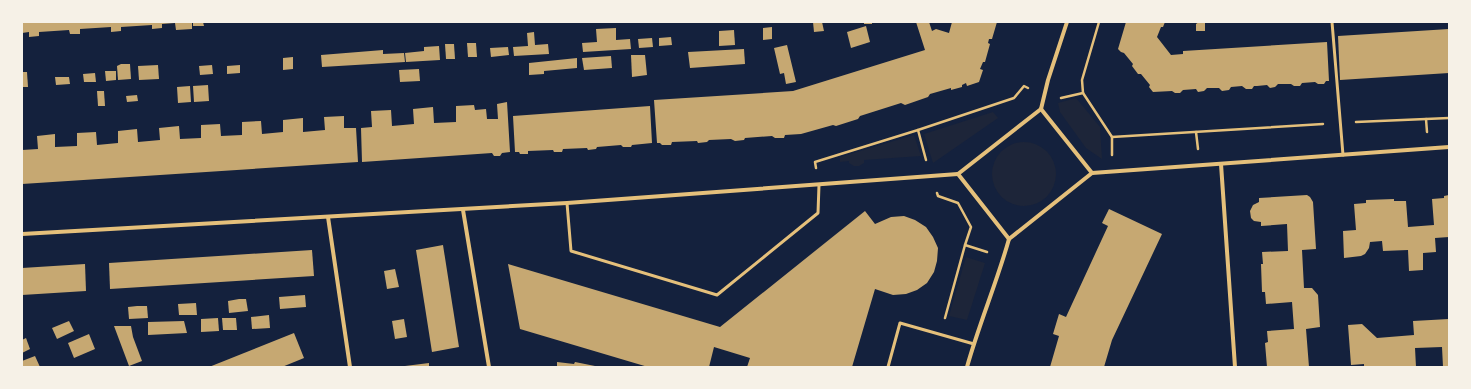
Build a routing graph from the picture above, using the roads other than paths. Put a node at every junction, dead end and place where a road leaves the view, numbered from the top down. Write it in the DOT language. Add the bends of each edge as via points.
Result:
graph roads {
  1 [pos="1067,22"];
  2 [pos="1332,22"];
  3 [pos="1041,109"];
  4 [pos="1449,147"];
  5 [pos="1343,155"];
  6 [pos="1220,164"];
  7 [pos="1092,173"];
  8 [pos="958,174"];
  9 [pos="819,185"];
  10 [pos="567,203"];
  11 [pos="463,210"];
  12 [pos="328,217"];
  13 [pos="22,234"];
  14 [pos="1009,239"];
  15 [pos="974,344"];
  16 [pos="350,367"];
  17 [pos="489,367"];
  18 [pos="888,367"];
  19 [pos="967,367"];
  20 [pos="1235,367"];
  1 -- 3 [label="street"];
  2 -- 5 [label="lane"];
  3 -- 7 [label="street"];
  3 -- 8 [label="street"];
  4 -- 5 [label="street"];
  5 -- 6 [label="street"];
  6 -- 7 [label="street"];
  6 -- 20 [label="street"];
  7 -- 14 [label="street"];
  8 -- 9 [label="street"];
  8 -- 14 [label="street"];
  9 -- 10 [label="street"];
  9 -- 10 [label="lane" via="818,213 717,295 571,251"];
  10 -- 11 [label="street"];
  11 -- 12 [label="street"];
  11 -- 17 [label="street"];
  12 -- 13 [label="street"];
  12 -- 16 [label="street"];
  14 -- 15 [label="street"];
  15 -- 18 [label="lane" via="900,323"];
  15 -- 19 [label="street"];
}
